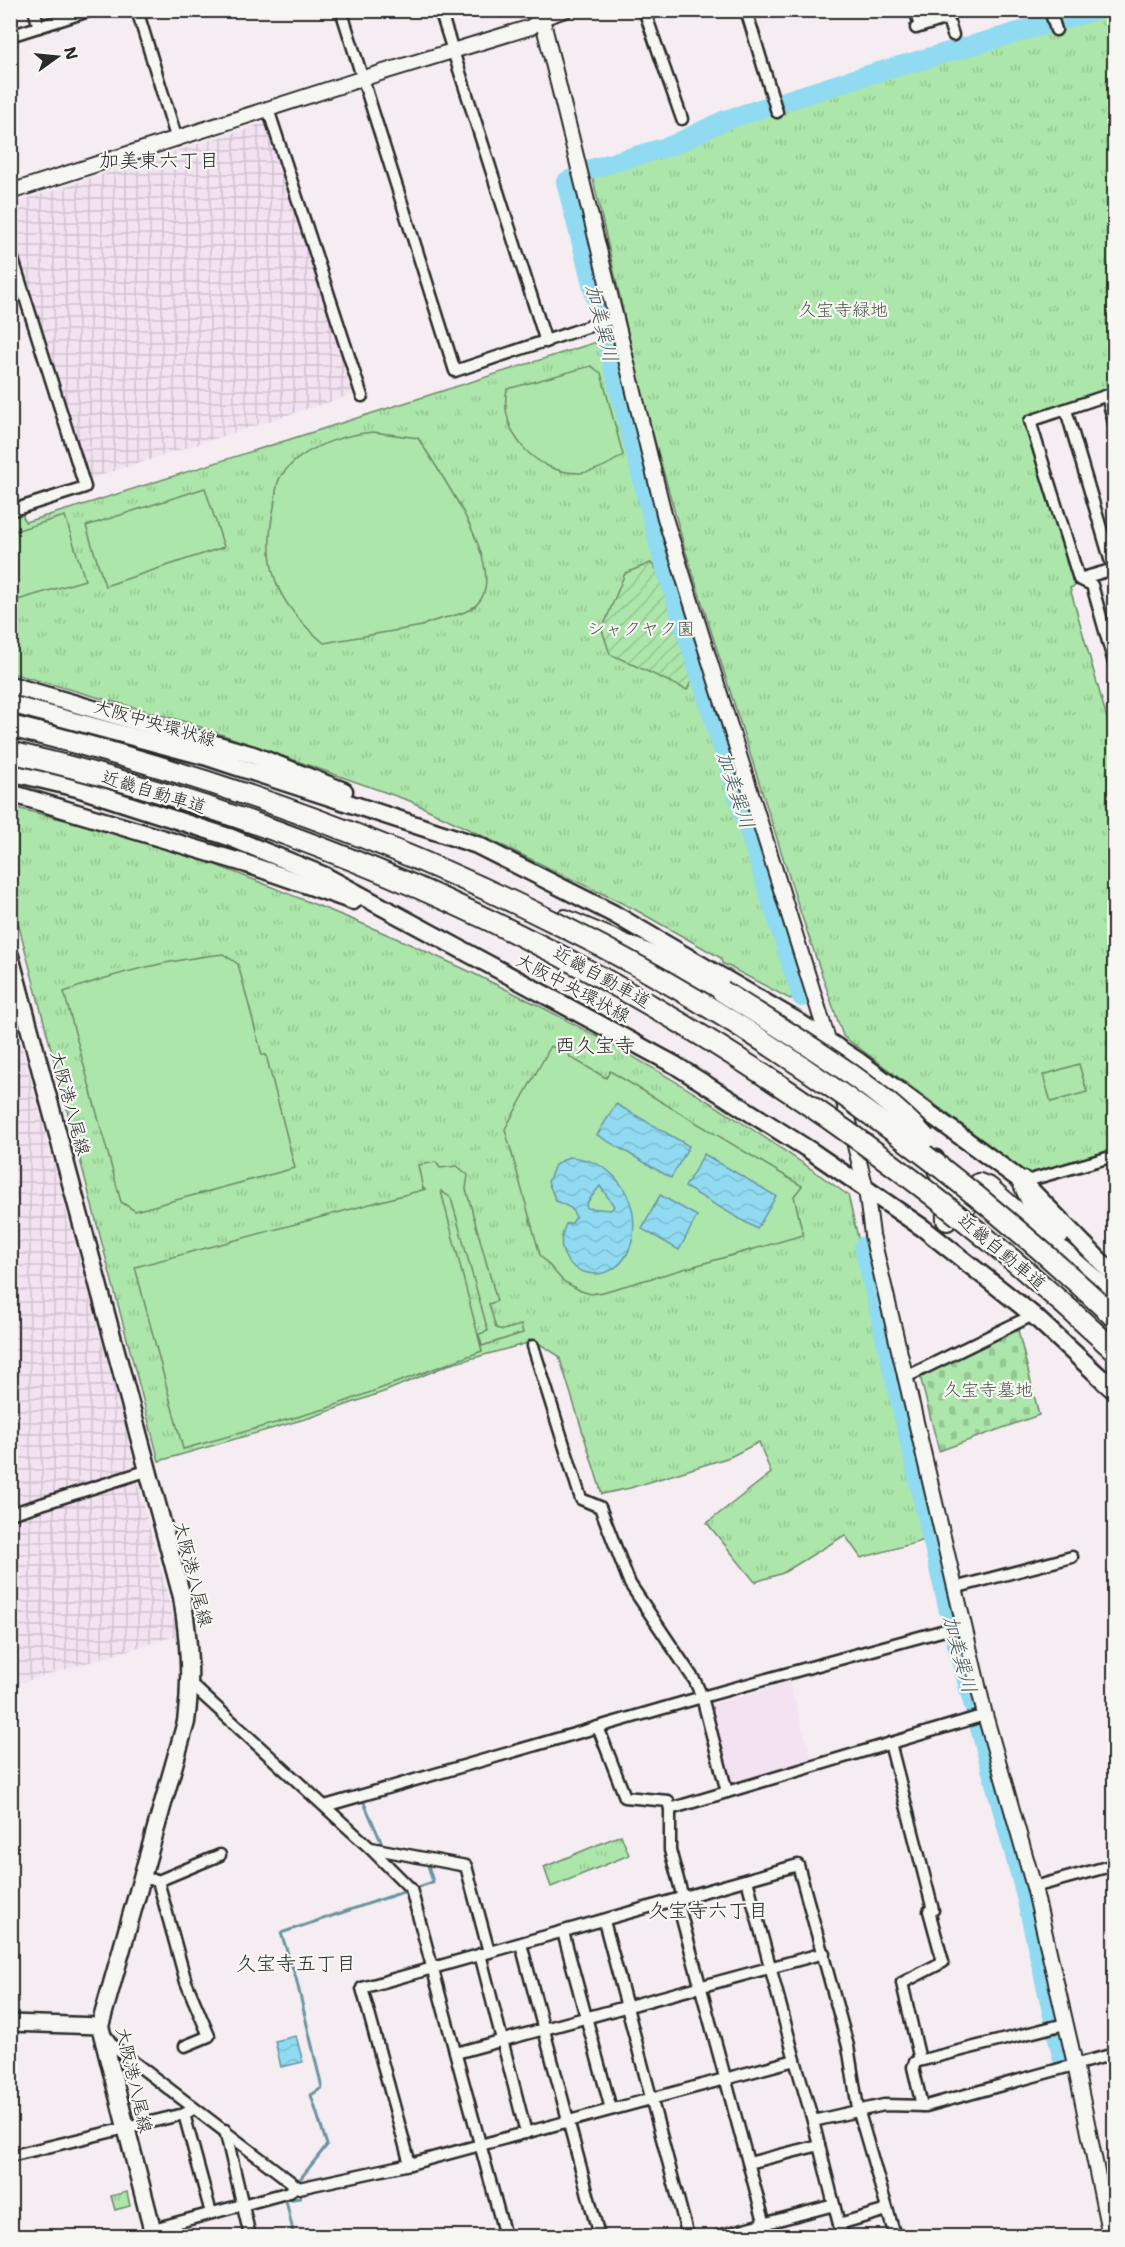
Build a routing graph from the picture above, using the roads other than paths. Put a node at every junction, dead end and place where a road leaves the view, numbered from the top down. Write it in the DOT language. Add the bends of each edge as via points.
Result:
graph roads {
  1 [pos="34,10"];
  2 [pos="92,10"];
  3 [pos="137,10"];
  4 [pos="341,10"];
  5 [pos="440,10"];
  6 [pos="565,10"];
  7 [pos="644,10"];
  8 [pos="746,10"];
  9 [pos="915,10"];
  10 [pos="1050,11"];
  11 [pos="541,14"];
  12 [pos="947,14"];
  13 [pos="39,27"];
  14 [pos="1056,30"];
  15 [pos="953,35"];
  16 [pos="10,36"];
  17 [pos="453,51"];
  18 [pos="364,78"];
  19 [pos="268,109"];
  20 [pos="777,112"];
  21 [pos="682,118"];
  22 [pos="177,140"];
  23 [pos="10,192"];
  24 [pos="10,250"];
  25 [pos="614,318"];
  26 [pos="546,342"];
  27 [pos="1111,395"];
  28 [pos="362,396"];
  29 [pos="1066,410"];
  30 [pos="1114,423"];
  31 [pos="10,511"];
  32 [pos="1114,569"];
  33 [pos="1079,579"];
  34 [pos="1114,663"];
  35 [pos="10,685"];
  36 [pos="10,704"];
  37 [pos="10,726"];
  38 [pos="10,752"];
  39 [pos="10,772"];
  40 [pos="10,793"];
  41 [pos="477,845"];
  42 [pos="479,886"];
  43 [pos="394,916"];
  44 [pos="10,956"];
  45 [pos="16,1000"];
  46 [pos="829,1043"];
  47 [pos="1114,1156"];
  48 [pos="1023,1182"];
  49 [pos="866,1189"];
  50 [pos="966,1206"];
  51 [pos="947,1220"];
  52 [pos="1114,1275"];
  53 [pos="1114,1290"];
  54 [pos="1114,1298"];
  55 [pos="1033,1315"];
  56 [pos="1114,1317"];
  57 [pos="533,1346"];
  58 [pos="1114,1350"];
  59 [pos="904,1378"];
  60 [pos="1112,1387"];
  61 [pos="146,1471"];
  62 [pos="10,1514"];
  63 [pos="1072,1557"];
  64 [pos="954,1588"];
  65 [pos="956,1627"];
  66 [pos="191,1684"];
  67 [pos="702,1697"];
  68 [pos="980,1716"];
  69 [pos="598,1727"];
  70 [pos="890,1743"];
  71 [pos="727,1792"];
  72 [pos="325,1806"];
  73 [pos="670,1809"];
  74 [pos="370,1848"];
  75 [pos="220,1855"];
  76 [pos="1114,1865"];
  77 [pos="150,1879"];
  78 [pos="747,1880"];
  79 [pos="1034,1887"];
  80 [pos="680,1899"];
  81 [pos="604,1921"];
  82 [pos="563,1932"];
  83 [pos="521,1944"];
  84 [pos="485,1953"];
  85 [pos="824,1953"];
  86 [pos="432,1968"];
  87 [pos="771,1968"];
  88 [pos="701,1987"];
  89 [pos="627,2008"];
  90 [pos="586,2019"];
  91 [pos="10,2023"];
  92 [pos="100,2026"];
  93 [pos="1058,2026"];
  94 [pos="544,2030"];
  95 [pos="502,2040"];
  96 [pos="185,2046"];
  97 [pos="456,2053"];
  98 [pos="1114,2054"];
  99 [pos="795,2060"];
  100 [pos="920,2060"];
  101 [pos="1075,2064"];
  102 [pos="726,2078"];
  103 [pos="651,2099"];
  104 [pos="922,2106"];
  105 [pos="195,2108"];
  106 [pos="611,2109"];
  107 [pos="858,2109"];
  108 [pos="184,2114"];
  109 [pos="568,2121"];
  110 [pos="813,2121"];
  111 [pos="125,2128"];
  112 [pos="225,2130"];
  113 [pos="526,2133"];
  114 [pos="481,2145"];
  115 [pos="819,2145"];
  116 [pos="10,2156"];
  117 [pos="749,2163"];
  118 [pos="410,2164"];
  119 [pos="295,2185"];
  120 [pos="834,2205"];
  121 [pos="243,2206"];
  122 [pos="887,2210"];
  123 [pos="211,2213"];
  124 [pos="765,2224"];
  125 [pos="839,2224"];
  126 [pos="156,2232"];
  127 [pos="250,2236"];
  128 [pos="505,2236"];
  129 [pos="599,2236"];
  130 [pos="688,2236"];
  131 [pos="718,2236"];
  132 [pos="768,2236"];
  133 [pos="843,2236"];
  134 [pos="895,2236"];
  135 [pos="1110,2236"];
  1 -- 13 [label="street"];
  2 -- 13 [label="street"];
  3 -- 22 [label="street"];
  4 -- 18 [label="street"];
  5 -- 17 [label="street"];
  6 -- 11 [label="street"];
  7 -- 21 [label="street"];
  8 -- 20 [label="street"];
  9 -- 12 [label="street" via="918,27"];
  10 -- 14 [label="street"];
  11 -- 17 [label="street" via="531,27"];
  11 -- 25 [label="street"];
  12 -- 15 [label="street"];
  13 -- 16 [label="street"];
  17 -- 18 [label="street"];
  17 -- 26 [label="street"];
  18 -- 19 [label="street"];
  18 -- 26 [label="street" via="455,371"];
  19 -- 22 [label="street"];
  19 -- 28 [label="street"];
  22 -- 23 [label="street"];
  24 -- 31 [label="street" via="86,487"];
  25 -- 26 [label="street"];
  25 -- 46 [label="street" via="668,528"];
  27 -- 29 [label="street"];
  27 -- 30 [label="street"];
  29 -- 32 [label="street"];
  29 -- 33 [label="street" via="1030,422"];
  32 -- 33 [label="street"];
  33 -- 34 [label="street" via="1092,585"];
  35 -- 41 [label="main road" via="254,755"];
  36 -- 41 [label="main road, 大阪中央環状線" via="204,756"];
  37 -- 42 [label="highway, 近畿自動車道, bridge" via="124,757 282,808"];
  38 -- 58 [label="highway, 近畿自動車道, bridge" via="121,781 305,841 469,909 611,981 753,1065 835,1121 963,1219"];
  39 -- 43 [label="main road, 大阪中央環状線" via="77,788 229,837 325,876"];
  40 -- 43 [label="main road" via="248,864"];
  41 -- 46 [label="main road, 大阪中央環状線" via="614,914"];
  42 -- 51 [label="highway, bridge" via="657,958 722,991 851,1077 911,1122 925,1138 946,1188"];
  42 -- 56 [label="highway, 近畿自動車道, bridge" via="624,959 764,1042 905,1142 1025,1238"];
  43 -- 49 [label="main road, 大阪中央環状線" via="675,1065"];
  44 -- 45 [label="main road, 大阪港八尾線"];
  45 -- 61 [label="main road, 大阪港八尾線"];
  46 -- 48 [label="main road, 大阪中央環状線"];
  46 -- 49 [label="street"];
  47 -- 48 [label="street"];
  48 -- 52 [label="main road, 大阪中央環状線"];
  48 -- 53 [label="highway" via="1036,1210"];
  49 -- 55 [label="main road, 大阪中央環状線" via="923,1228"];
  49 -- 59 [label="street" via="872,1235"];
  50 -- 54 [label="highway" via="965,1198 979,1184 989,1188"];
  55 -- 59 [label="street"];
  55 -- 60 [label="main road, 大阪中央環状線"];
  57 -- 67 [label="street" via="581,1499 600,1507 630,1584"];
  59 -- 64 [label="street"];
  61 -- 62 [label="street"];
  61 -- 66 [label="main road, 大阪港八尾線" via="182,1597"];
  63 -- 64 [label="street"];
  64 -- 65 [label="street"];
  65 -- 67 [label="street"];
  65 -- 68 [label="street"];
  66 -- 72 [label="street"];
  66 -- 77 [label="main road, 大阪港八尾線"];
  67 -- 69 [label="street"];
  67 -- 71 [label="street"];
  68 -- 70 [label="street"];
  68 -- 79 [label="street"];
  69 -- 72 [label="street"];
  69 -- 73 [label="street" via="625,1797 668,1801"];
  70 -- 71 [label="street"];
  70 -- 100 [label="street" via="943,1962 902,1983"];
  71 -- 73 [label="street"];
  72 -- 74 [label="street"];
  73 -- 80 [label="street" via="670,1850"];
  74 -- 84 [label="street" via="466,1866"];
  74 -- 86 [label="street" via="411,1889"];
  75 -- 77 [label="street"];
  76 -- 79 [label="street"];
  77 -- 92 [label="main road, 大阪港八尾線"];
  77 -- 96 [label="street" via="209,2036"];
  78 -- 80 [label="street"];
  78 -- 85 [label="street" via="798,1865"];
  78 -- 87 [label="street"];
  79 -- 93 [label="street"];
  80 -- 81 [label="street"];
  80 -- 88 [label="street"];
  81 -- 82 [label="street"];
  81 -- 89 [label="street"];
  82 -- 83 [label="street"];
  82 -- 90 [label="street"];
  83 -- 84 [label="street"];
  83 -- 94 [label="street"];
  84 -- 86 [label="street"];
  84 -- 95 [label="street"];
  85 -- 87 [label="street"];
  85 -- 107 [label="street" via="848,2046"];
  86 -- 97 [label="street"];
  86 -- 118 [label="street" via="362,1988"];
  87 -- 88 [label="street"];
  87 -- 99 [label="street"];
  88 -- 89 [label="street"];
  88 -- 102 [label="street"];
  89 -- 90 [label="street"];
  89 -- 103 [label="street"];
  90 -- 94 [label="street"];
  90 -- 106 [label="street"];
  91 -- 92 [label="main road"];
  92 -- 105 [label="street" via="114,2048"];
  92 -- 111 [label="main road, 大阪港八尾線"];
  93 -- 100 [label="street"];
  93 -- 101 [label="street"];
  94 -- 95 [label="street"];
  94 -- 109 [label="street"];
  95 -- 97 [label="street"];
  95 -- 113 [label="street"];
  97 -- 114 [label="street"];
  98 -- 101 [label="street"];
  99 -- 102 [label="street"];
  99 -- 110 [label="street"];
  100 -- 104 [label="street" via="913,2067"];
  101 -- 104 [label="street"];
  101 -- 135 [label="street"];
  102 -- 103 [label="street"];
  102 -- 117 [label="street"];
  103 -- 106 [label="street"];
  103 -- 130 [label="street"];
  104 -- 107 [label="street"];
  105 -- 108 [label="street"];
  105 -- 112 [label="street"];
  106 -- 109 [label="street"];
  107 -- 110 [label="street"];
  107 -- 122 [label="street"];
  108 -- 111 [label="street"];
  108 -- 123 [label="street"];
  109 -- 113 [label="street"];
  109 -- 129 [label="street"];
  110 -- 115 [label="street"];
  111 -- 116 [label="street"];
  111 -- 126 [label="main road, 大阪港八尾線"];
  112 -- 119 [label="street"];
  112 -- 121 [label="street"];
  113 -- 114 [label="street"];
  114 -- 118 [label="street"];
  114 -- 128 [label="street"];
  115 -- 117 [label="street"];
  115 -- 120 [label="street"];
  117 -- 124 [label="street"];
  118 -- 119 [label="street" via="339,2181 299,2188"];
  119 -- 121 [label="street" via="290,2192"];
  120 -- 124 [label="street"];
  120 -- 125 [label="street"];
  121 -- 123 [label="street"];
  121 -- 127 [label="street"];
  122 -- 125 [label="street"];
  122 -- 134 [label="street"];
  123 -- 126 [label="street"];
  124 -- 131 [label="street"];
  124 -- 132 [label="street"];
  125 -- 133 [label="street"];
}
